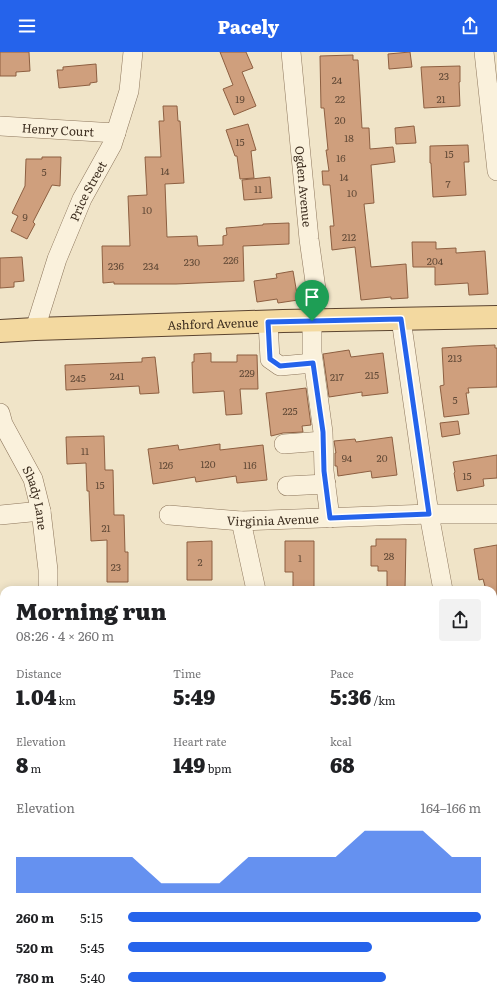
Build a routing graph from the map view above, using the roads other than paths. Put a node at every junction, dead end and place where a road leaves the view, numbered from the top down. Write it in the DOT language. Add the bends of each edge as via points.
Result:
graph roads {
  1 [pos="133,52"];
  2 [pos="291,52"];
  3 [pos="489,64"];
  4 [pos="0,126"];
  5 [pos="116,133"];
  6 [pos="497,171"];
  7 [pos="497,317"];
  8 [pos="401,319"];
  9 [pos="312,321"];
  10 [pos="268,322"];
  11 [pos="34,329"];
  12 [pos="0,332"];
  13 [pos="313,363"];
  14 [pos="0,413"];
  15 [pos="323,441"];
  16 [pos="284,444"];
  17 [pos="326,484"];
  18 [pos="287,486"];
  19 [pos="41,511"];
  20 [pos="429,514"];
  21 [pos="497,514"];
  22 [pos="0,515"];
  23 [pos="169,515"];
  24 [pos="330,518"];
  25 [pos="241,521"];
  26 [pos="48,586"];
  27 [pos="255,586"];
  28 [pos="442,586"];
  1 -- 5 [label="street, Price Street" via="129,91"];
  2 -- 9 [label="street, Ogden Avenue" via="317,296"];
  3 -- 6 [label="street"];
  4 -- 5 [label="street, Henry Court"];
  5 -- 11 [label="street, Price Street" via="82,199 57,259"];
  7 -- 8 [label="main road, Ashford Avenue"];
  8 -- 9 [label="main road, Ashford Avenue"];
  8 -- 20 [label="street"];
  9 -- 10 [label="main road, Ashford Avenue"];
  9 -- 13 [label="street, Ogden Avenue"];
  10 -- 11 [label="main road, Ashford Avenue"];
  10 -- 13 [label="street" via="270,359 280,366"];
  11 -- 12 [label="main road, Ashford Avenue"];
  13 -- 15 [label="street, Ogden Avenue"];
  14 -- 19 [label="street, Shady Lane" via="3,424 34,479"];
  15 -- 16 [label="street"];
  15 -- 17 [label="street, Ogden Avenue"];
  17 -- 18 [label="street"];
  17 -- 24 [label="street, Ogden Avenue"];
  19 -- 22 [label="street"];
  19 -- 26 [label="street, Shady Lane"];
  20 -- 21 [label="street, Virginia Avenue"];
  20 -- 24 [label="street, Virginia Avenue"];
  20 -- 28 [label="street"];
  23 -- 25 [label="street, Virginia Avenue"];
  24 -- 25 [label="street, Virginia Avenue"];
  25 -- 27 [label="street"];
}
